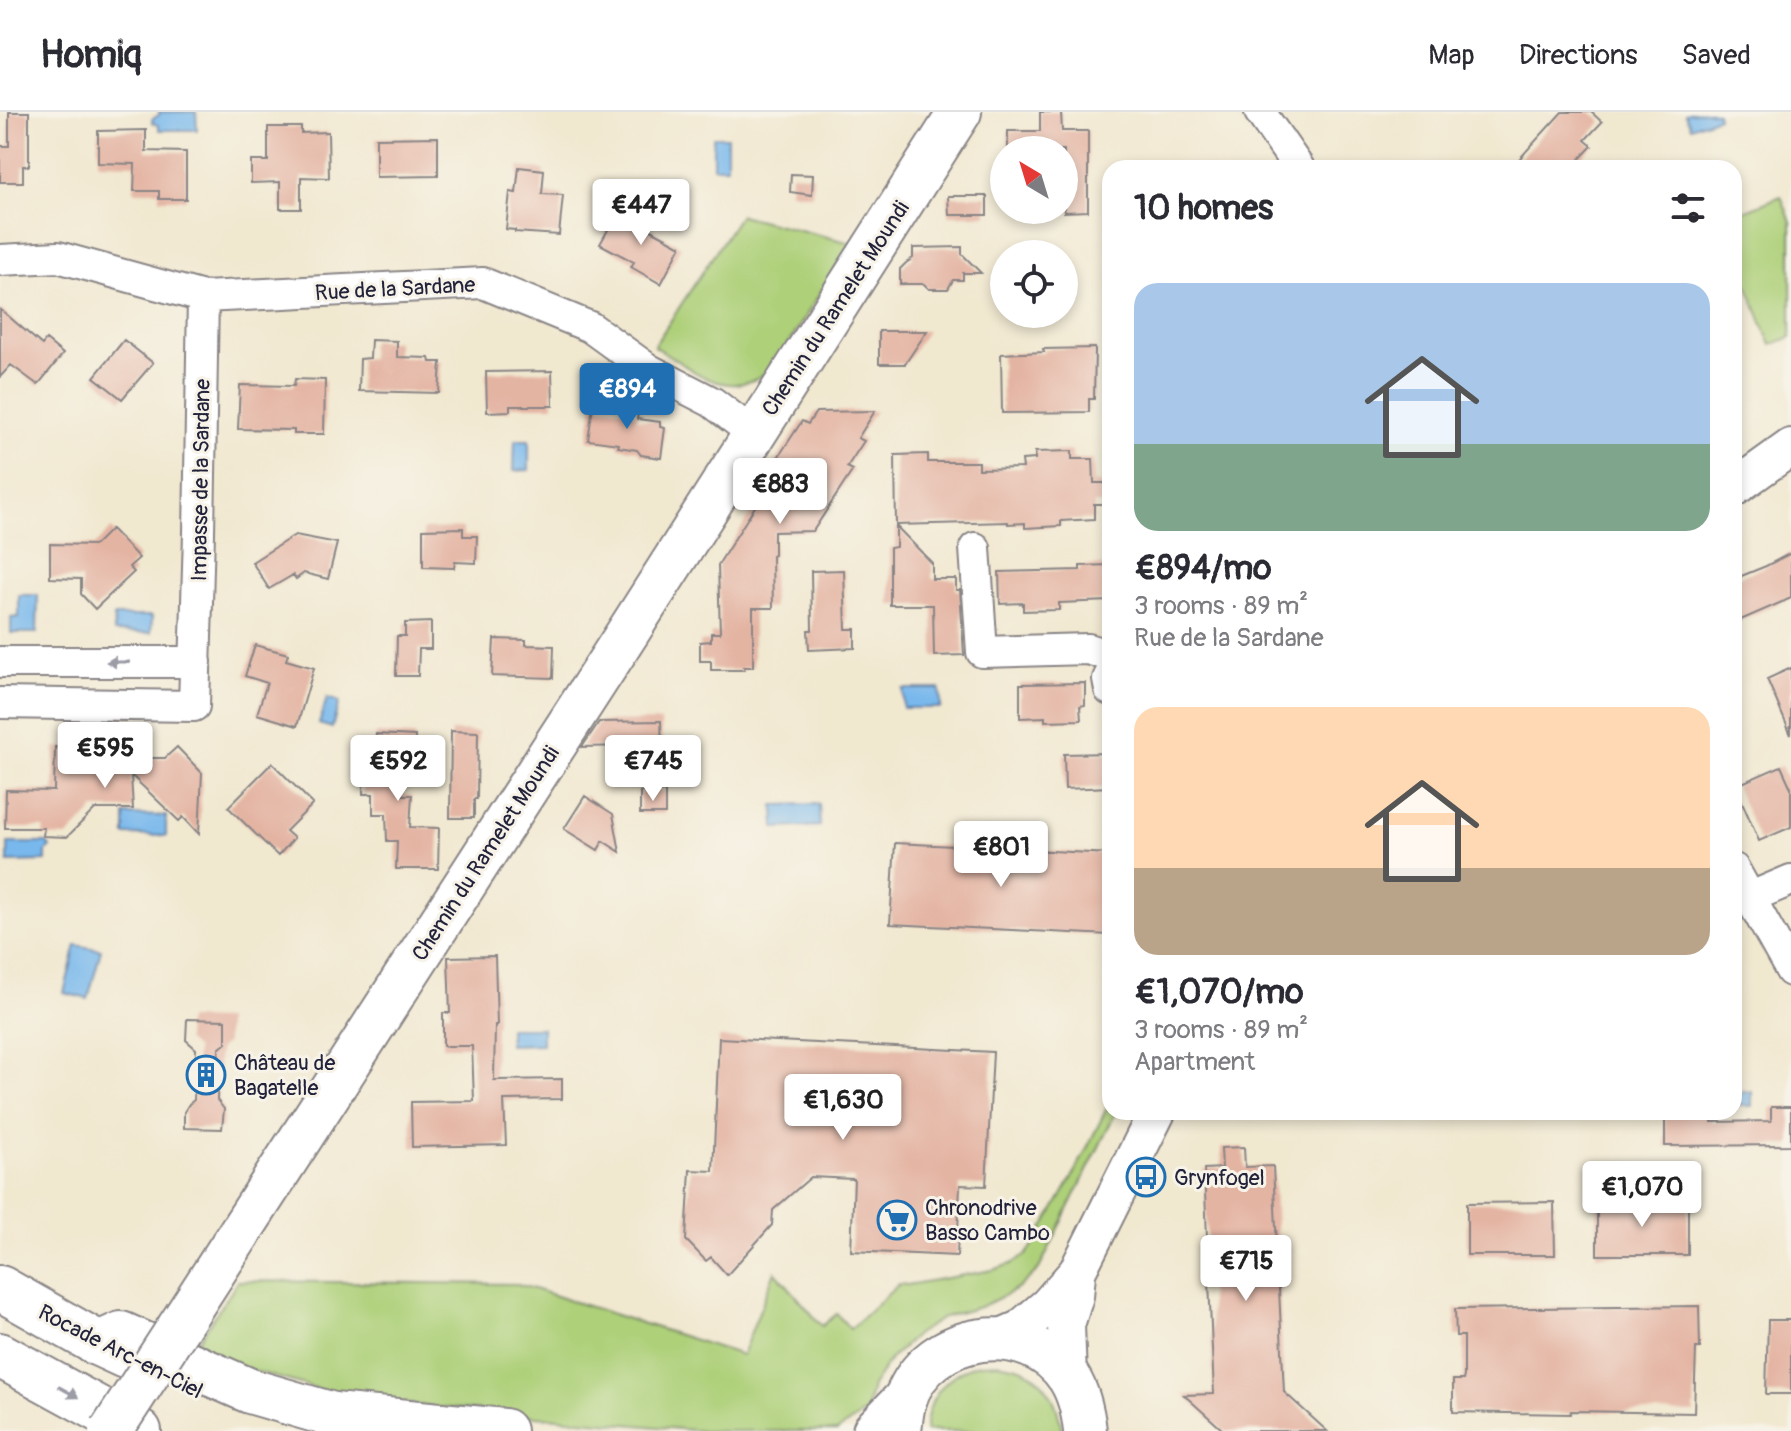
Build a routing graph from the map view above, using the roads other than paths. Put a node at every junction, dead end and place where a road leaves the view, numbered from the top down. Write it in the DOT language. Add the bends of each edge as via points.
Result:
graph roads {
  1 [pos="960,112"];
  2 [pos="1260,112"];
  3 [pos="1293,160"];
  4 [pos="0,260"];
  5 [pos="203,297"];
  6 [pos="754,434"];
  7 [pos="1791,447"];
  8 [pos="1742,482"];
  9 [pos="975,548"];
  10 [pos="1102,653"];
  11 [pos="0,662"];
  12 [pos="196,662"];
  13 [pos="0,703"];
  14 [pos="1791,880"];
  15 [pos="1742,882"];
  16 [pos="1751,897"];
  17 [pos="1791,971"];
  18 [pos="1153,1120"];
  19 [pos="1077,1272"];
  20 [pos="0,1288"];
  21 [pos="999,1338"];
  22 [pos="99,1344"];
  23 [pos="0,1355"];
  24 [pos="1068,1377"];
  25 [pos="893,1421"];
  26 [pos="111,1431"];
  27 [pos="139,1431"];
  28 [pos="287,1431"];
  29 [pos="504,1431"];
  30 [pos="1085,1431"];
  1 -- 6 [label="main road, Chemin du Ramelet Moundi"];
  2 -- 3 [label="street"];
  4 -- 5 [label="street, Rue de la Sardane" via="58,257"];
  5 -- 6 [label="street, Rue de la Sardane" via="483,283 590,327"];
  5 -- 12 [label="street, Impasse de la Sardane"];
  6 -- 26 [label="main road, Chemin du Ramelet Moundi, bridge"];
  7 -- 8 [label="street"];
  9 -- 10 [label="street" via="982,652 1088,649"];
  12 -- 11 [label="street, one-way"];
  12 -- 13 [label="street, Impasse de la Sardane" via="194,706"];
  14 -- 16 [label="street"];
  15 -- 16 [label="street"];
  16 -- 17 [label="street"];
  18 -- 19 [label="street"];
  19 -- 21 [label="street" via="1020,1329"];
  19 -- 24 [label="street" via="1066,1325"];
  20 -- 22 [label="highway, Rocade Arc-en-Ciel"];
  21 -- 24 [label="main road" via="1026,1344"];
  21 -- 25 [label="main road" via="963,1343 931,1361"];
  22 -- 28 [label="highway, Rocade Arc-en-Ciel"];
  22 -- 29 [label="highway" via="121,1334 250,1391 333,1415"];
  23 -- 27 [label="highway, one-way"];
  24 -- 30 [label="main road"];
}
